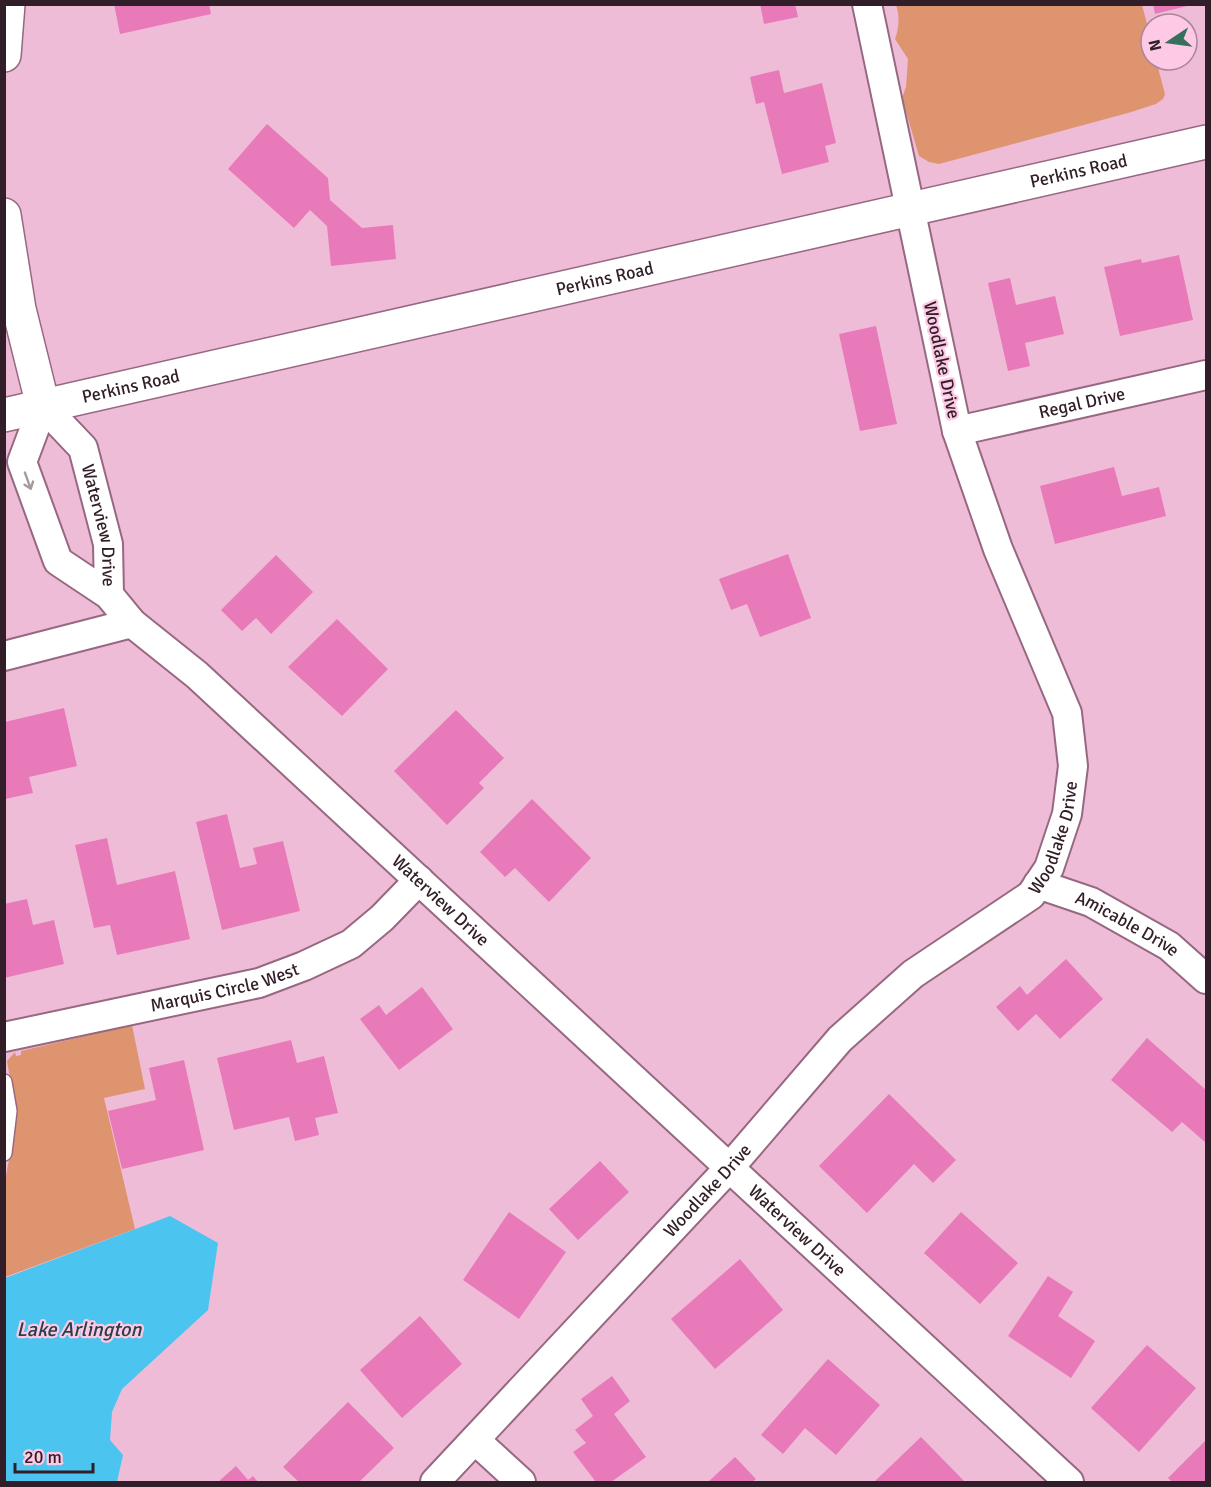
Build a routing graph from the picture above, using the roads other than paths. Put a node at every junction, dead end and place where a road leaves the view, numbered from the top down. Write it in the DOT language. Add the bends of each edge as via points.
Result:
graph roads {
  1 [pos="8,4"];
  2 [pos="867,4"];
  3 [pos="4,55"];
  4 [pos="1206,142"];
  5 [pos="910,211"];
  6 [pos="4,215"];
  7 [pos="1206,375"];
  8 [pos="43,406"];
  9 [pos="4,415"];
  10 [pos="957,431"];
  11 [pos="109,595"];
  12 [pos="132,624"];
  13 [pos="4,656"];
  14 [pos="419,880"];
  15 [pos="1038,884"];
  16 [pos="1206,979"];
  17 [pos="4,1037"];
  18 [pos="4,1082"];
  19 [pos="4,1153"];
  20 [pos="730,1167"];
  21 [pos="475,1440"];
  22 [pos="435,1482"];
  23 [pos="521,1482"];
  24 [pos="1069,1482"];
  1 -- 3 [label="main road"];
  2 -- 5 [label="street, Woodlake Drive"];
  4 -- 5 [label="main road, Perkins Road"];
  5 -- 8 [label="main road, Perkins Road"];
  5 -- 10 [label="street, Woodlake Drive"];
  6 -- 8 [label="main road, Waterview Drive" via="19,309"];
  7 -- 10 [label="street, Regal Drive"];
  8 -- 9 [label="main road, Perkins Road"];
  8 -- 11 [label="street, Waterview Drive" via="83,448 108,544"];
  8 -- 11 [label="street, one-way" via="22,462 58,561"];
  10 -- 15 [label="street, Woodlake Drive" via="999,552 1067,714 1072,766 1067,814 1049,868"];
  11 -- 12 [label="street, Waterview Drive"];
  12 -- 13 [label="street"];
  12 -- 14 [label="street, Waterview Drive" via="197,675"];
  14 -- 17 [label="street, Marquis Circle West" via="351,944 304,966 259,983"];
  14 -- 20 [label="street, Waterview Drive"];
  15 -- 16 [label="street, Amicable Drive" via="1091,902 1169,946"];
  15 -- 20 [label="street, Woodlake Drive" via="1031,895 913,974 840,1039"];
  18 -- 19 [label="lane" via="9,1111"];
  20 -- 21 [label="street, Woodlake Drive"];
  20 -- 24 [label="street, Waterview Drive"];
  21 -- 22 [label="street, Woodlake Drive"];
  21 -- 23 [label="street"];
}
